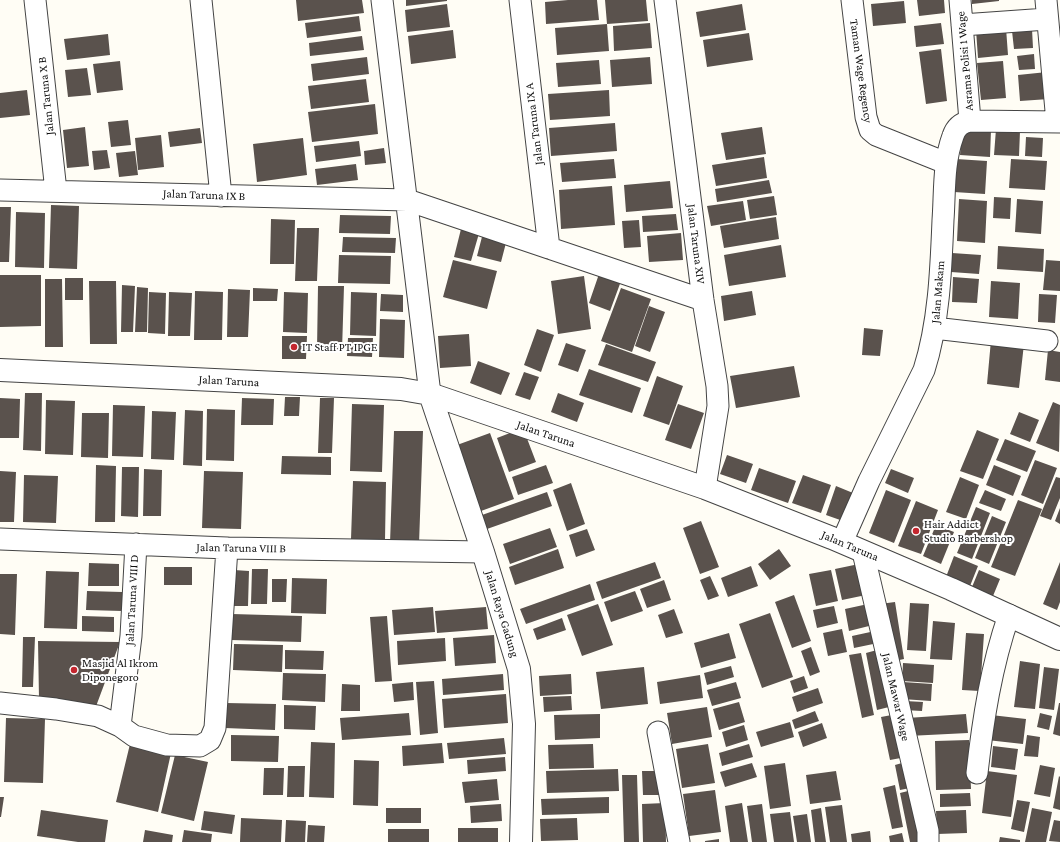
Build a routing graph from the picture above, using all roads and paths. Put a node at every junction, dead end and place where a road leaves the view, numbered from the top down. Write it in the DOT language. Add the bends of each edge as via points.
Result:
graph roads {
  1 [pos="36,0"];
  2 [pos="201,0"];
  3 [pos="382,0"];
  4 [pos="520,0"];
  5 [pos="665,0"];
  6 [pos="852,0"];
  7 [pos="960,0"];
  8 [pos="1046,10"];
  9 [pos="962,25"];
  10 [pos="970,121"];
  11 [pos="1058,122"];
  12 [pos="946,163"];
  13 [pos="0,190"];
  14 [pos="56,191"];
  15 [pos="221,196"];
  16 [pos="407,200"];
  17 [pos="548,248"];
  18 [pos="703,300"];
  19 [pos="934,328"];
  20 [pos="1047,341"];
  21 [pos="0,370"];
  22 [pos="430,394"];
  23 [pos="705,488"];
  24 [pos="0,539"];
  25 [pos="842,542"];
  26 [pos="136,544"];
  27 [pos="227,548"];
  28 [pos="483,552"];
  29 [pos="863,552"];
  30 [pos="1009,615"];
  31 [pos="1060,639"];
  32 [pos="0,703"];
  33 [pos="120,726"];
  34 [pos="658,732"];
  35 [pos="977,773"];
  36 [pos="521,842"];
  37 [pos="679,842"];
  38 [pos="928,842"];
  1 -- 14 [label="street, Jalan Taruna X B"];
  2 -- 15 [label="street"];
  3 -- 16 [label="street"];
  4 -- 17 [label="street, Jalan Taruna IX A"];
  5 -- 18 [label="street, Jalan Taruna XIV"];
  6 -- 12 [label="street, Taman Wage Regency" via="866,117 870,130 876,135"];
  7 -- 9 [label="street, Asrama Polisi 1 Wage"];
  8 -- 9 [label="street"];
  8 -- 11 [label="street"];
  9 -- 10 [label="street, Asrama Polisi 1 Wage"];
  10 -- 11 [label="street"];
  10 -- 12 [label="street, Jalan Makam" via="958,126"];
  12 -- 19 [label="street, Jalan Makam"];
  13 -- 14 [label="street, Jalan Taruna IX B"];
  14 -- 15 [label="street, Jalan Taruna IX B"];
  15 -- 16 [label="street, Jalan Taruna IX B"];
  16 -- 17 [label="street"];
  16 -- 22 [label="street"];
  17 -- 18 [label="street"];
  18 -- 23 [label="street, Jalan Taruna XIV" via="718,406"];
  19 -- 20 [label="street"];
  19 -- 25 [label="street, Jalan Makam" via="924,370"];
  21 -- 22 [label="street, Jalan Taruna" via="372,387"];
  22 -- 23 [label="street, Jalan Taruna"];
  22 -- 28 [label="street, Jalan Raya Gadung"];
  23 -- 25 [label="street, Jalan Taruna"];
  24 -- 26 [label="street, Jalan Taruna VIII B"];
  25 -- 29 [label="street, Jalan Taruna"];
  26 -- 27 [label="street, Jalan Taruna VIII B"];
  26 -- 33 [label="street, Jalan Taruna VIII D" via="131,636"];
  27 -- 28 [label="street, Jalan Taruna VIII B"];
  27 -- 33 [label="street" via="214,728 210,740 200,746 168,745 134,736"];
  28 -- 36 [label="street, Jalan Raya Gadung" via="519,669 524,724"];
  29 -- 30 [label="street, Jalan Taruna"];
  29 -- 38 [label="street, Jalan Mawar Wage" via="928,831"];
  30 -- 31 [label="street, Jalan Taruna"];
  30 -- 35 [label="street" via="991,680"];
  32 -- 33 [label="street" via="98,716"];
  34 -- 37 [label="street"];
}
